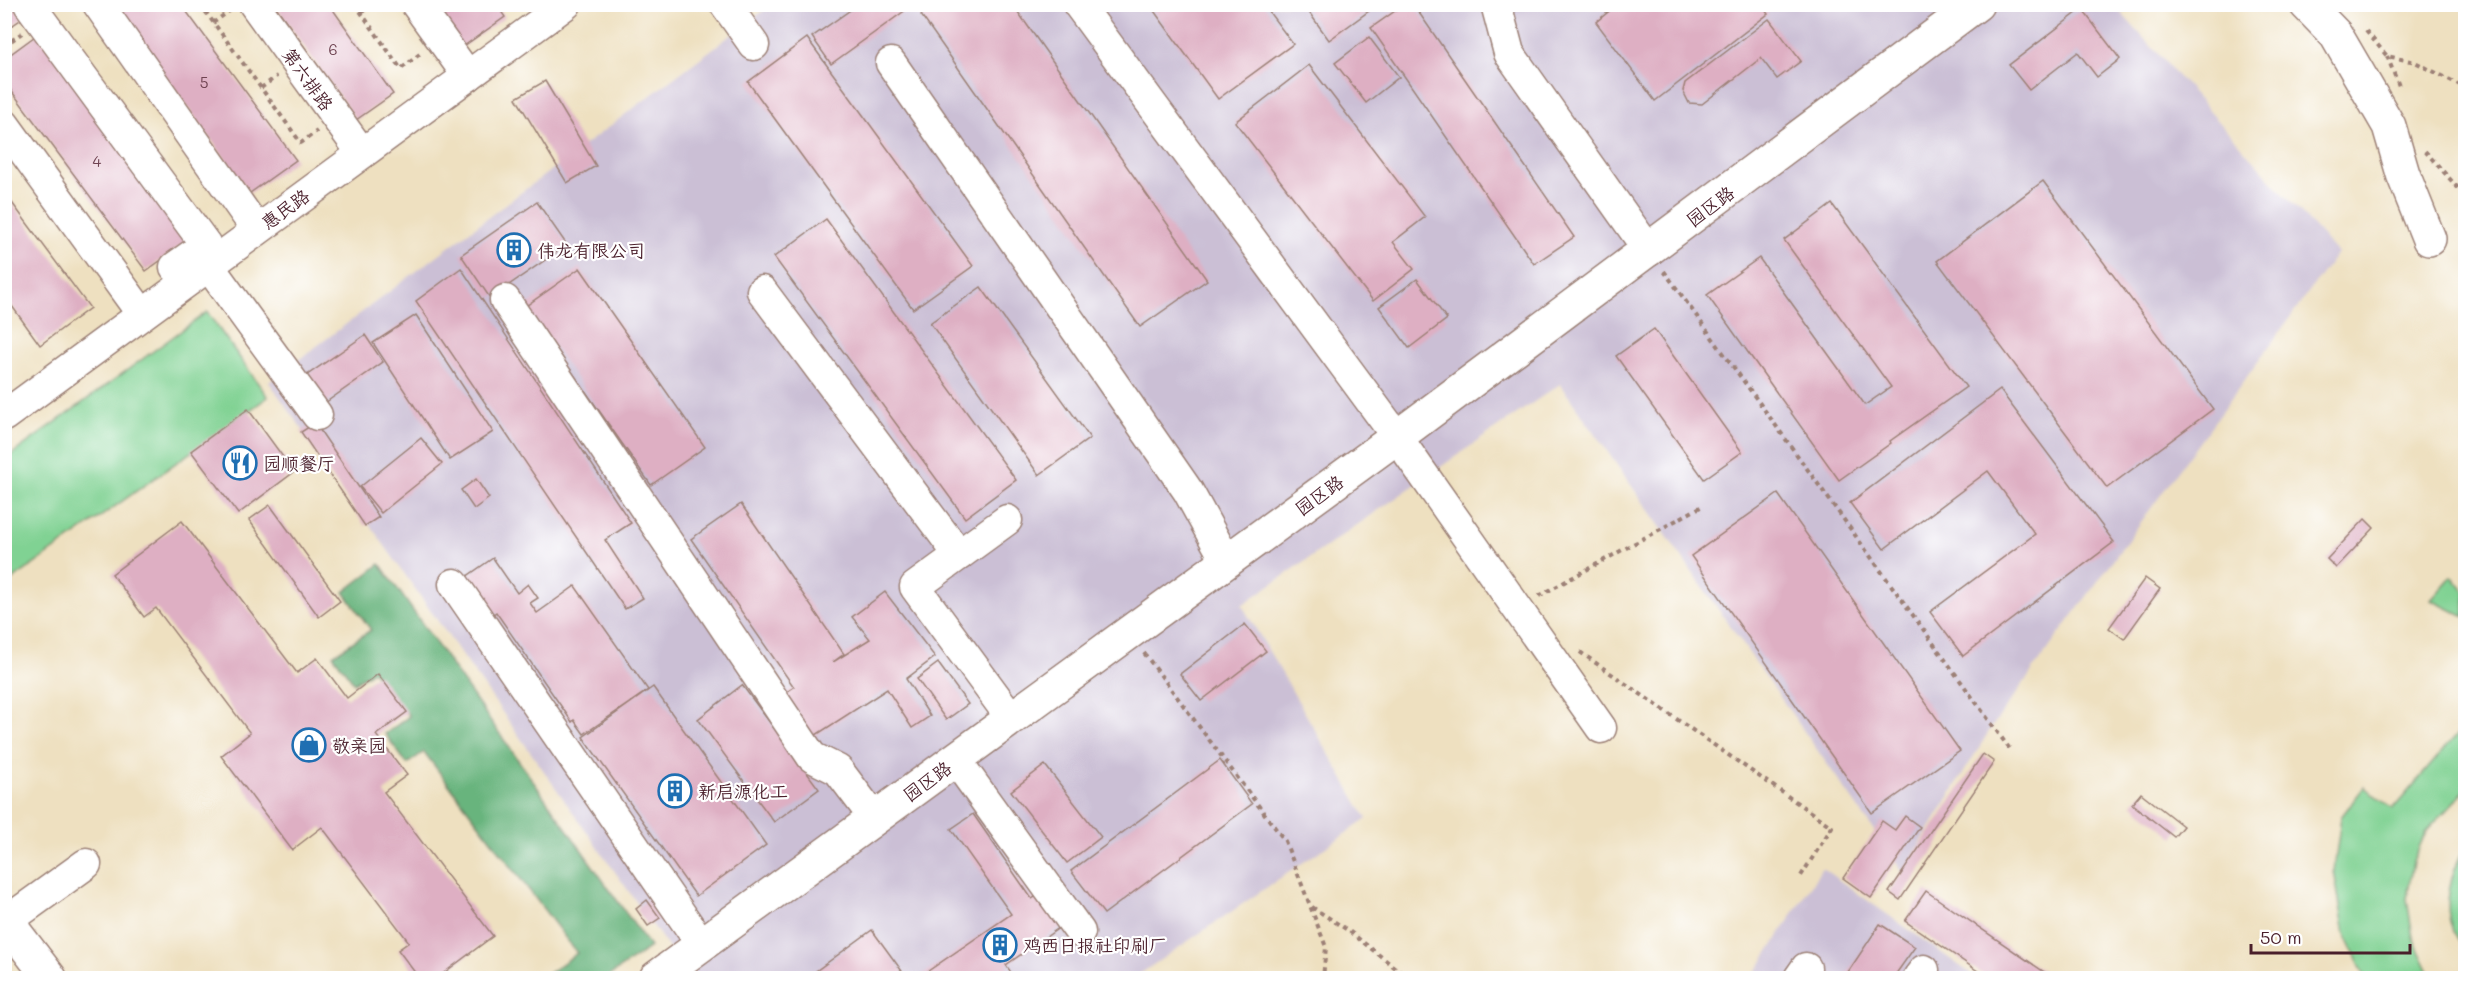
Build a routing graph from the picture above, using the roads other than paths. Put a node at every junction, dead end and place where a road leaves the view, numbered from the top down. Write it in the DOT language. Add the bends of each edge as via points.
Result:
graph roads {
  1 [pos="29,4"];
  2 [pos="98,4"];
  3 [pos="254,4"];
  4 [pos="416,4"];
  5 [pos="566,4"];
  6 [pos="725,4"];
  7 [pos="1078,4"];
  8 [pos="1496,4"];
  9 [pos="1977,4"];
  10 [pos="2307,4"];
  11 [pos="754,45"];
  12 [pos="891,63"];
  13 [pos="468,76"];
  14 [pos="4,124"];
  15 [pos="362,153"];
  16 [pos="257,230"];
  17 [pos="2430,239"];
  18 [pos="1649,251"];
  19 [pos="208,266"];
  20 [pos="762,291"];
  21 [pos="505,300"];
  22 [pos="136,307"];
  23 [pos="7,408"];
  24 [pos="317,415"];
  25 [pos="1397,437"];
  26 [pos="1007,520"];
  27 [pos="958,555"];
  28 [pos="1227,562"];
  29 [pos="454,584"];
  30 [pos="1012,719"];
  31 [pos="1600,728"];
  32 [pos="956,760"];
  33 [pos="875,819"];
  34 [pos="86,864"];
  35 [pos="6,919"];
  36 [pos="1080,932"];
  37 [pos="702,945"];
  38 [pos="50,978"];
  39 [pos="656,978"];
  1 -- 22 [label="street" via="206,245"];
  2 -- 16 [label="street"];
  3 -- 15 [label="street, 第六排路"];
  4 -- 13 [label="street"];
  5 -- 13 [label="street, 惠民路"];
  6 -- 11 [label="street"];
  7 -- 25 [label="street"];
  8 -- 18 [label="street" via="1509,53"];
  9 -- 18 [label="main road, 园区路"];
  10 -- 17 [label="main road" via="2336,35 2389,126 2403,174"];
  12 -- 28 [label="street" via="1188,491"];
  13 -- 15 [label="street, 惠民路"];
  14 -- 22 [label="street"];
  15 -- 16 [label="street, 惠民路"];
  16 -- 19 [label="street, 惠民路"];
  18 -- 25 [label="main road, 园区路"];
  19 -- 22 [label="street, 惠民路"];
  19 -- 24 [label="street"];
  20 -- 27 [label="street"];
  21 -- 33 [label="street" via="812,757 838,770"];
  22 -- 23 [label="street, 惠民路"];
  25 -- 28 [label="main road, 园区路"];
  25 -- 31 [label="street"];
  26 -- 27 [label="street"];
  27 -- 30 [label="street" via="915,587"];
  28 -- 30 [label="main road, 园区路"];
  29 -- 37 [label="street"];
  30 -- 32 [label="main road, 园区路"];
  32 -- 33 [label="main road, 园区路"];
  32 -- 36 [label="street"];
  33 -- 37 [label="main road, 园区路"];
  34 -- 35 [label="street"];
  35 -- 38 [label="main road"];
  37 -- 39 [label="main road, 园区路"];
}
